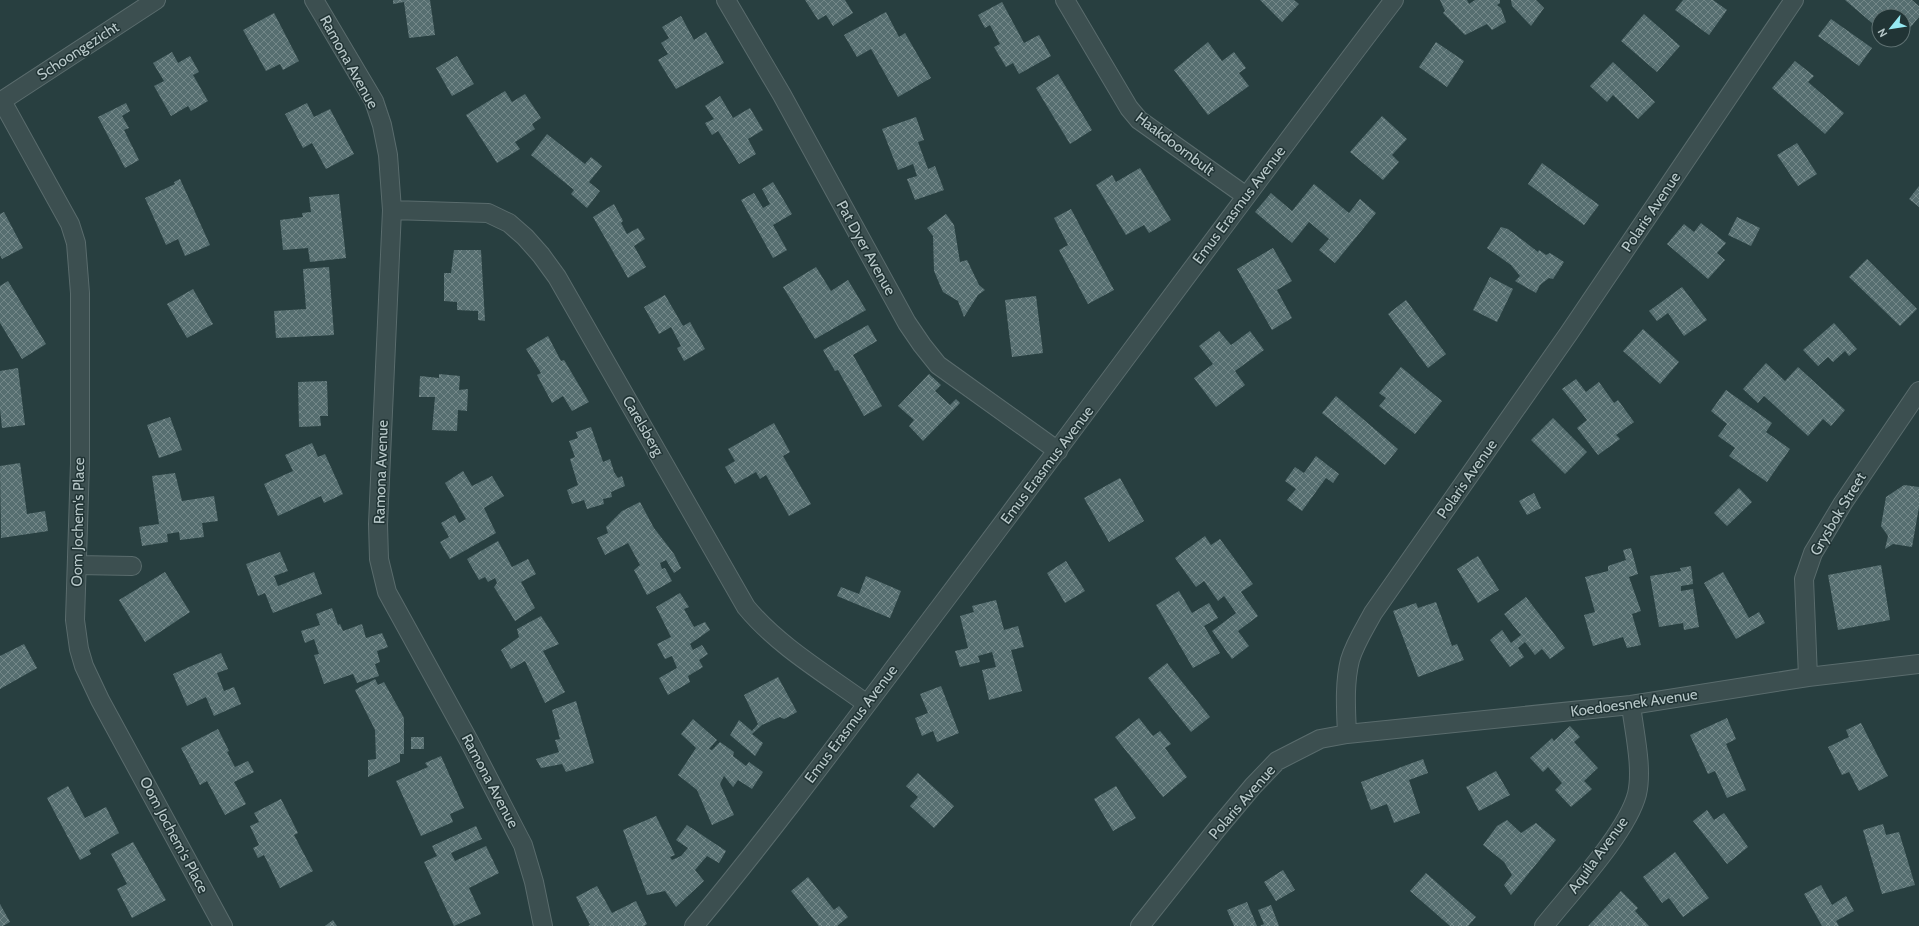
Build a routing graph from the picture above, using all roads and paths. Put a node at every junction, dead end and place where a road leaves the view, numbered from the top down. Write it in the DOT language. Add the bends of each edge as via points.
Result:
graph roads {
  1 [pos="156,0"];
  2 [pos="314,0"];
  3 [pos="726,0"];
  4 [pos="1065,0"];
  5 [pos="1394,0"];
  6 [pos="1794,0"];
  7 [pos="134,6"];
  8 [pos="1,102"];
  9 [pos="1246,196"];
  10 [pos="392,210"];
  11 [pos="1919,391"];
  12 [pos="1058,451"];
  13 [pos="78,565"];
  14 [pos="132,566"];
  15 [pos="1919,664"];
  16 [pos="1808,677"];
  17 [pos="867,704"];
  18 [pos="1631,705"];
  19 [pos="1347,734"];
  20 [pos="223,926"];
  21 [pos="543,926"];
  22 [pos="694,926"];
  23 [pos="1140,926"];
  24 [pos="1544,926"];
  1 -- 7 [label="street, Schoongezicht"];
  2 -- 10 [label="street, Ramona Avenue" via="374,101 388,155"];
  3 -- 12 [label="street, Pat Dyer Avenue" via="922,346 938,365 961,384"];
  4 -- 9 [label="street, Haakdoornbult" via="1118,90 1139,120"];
  5 -- 9 [label="street, Emus Erasmus Avenue"];
  6 -- 19 [label="street, Polaris Avenue" via="1569,333 1373,612 1350,660 1346,697"];
  7 -- 8 [label="street, Schoongezicht"];
  8 -- 13 [label="street, Oom Jochem's Place" via="70,224 76,243 80,293"];
  9 -- 12 [label="street, Emus Erasmus Avenue"];
  10 -- 17 [label="street, Carelsberg" via="488,213 509,222 525,237 557,277 746,607 762,626 778,639"];
  10 -- 21 [label="street, Ramona Avenue" via="378,524 379,559 387,592 523,846"];
  11 -- 16 [label="street, Grysbok Street" via="1812,553 1804,579"];
  12 -- 17 [label="street, Emus Erasmus Avenue"];
  13 -- 14 [label="street"];
  13 -- 20 [label="street, Oom Jochem's Place" via="75,620 84,666"];
  15 -- 16 [label="street, Koedoesnek Avenue"];
  16 -- 18 [label="street, Koedoesnek Avenue"];
  17 -- 22 [label="street, Emus Erasmus Avenue"];
  18 -- 19 [label="street, Koedoesnek Avenue"];
  18 -- 24 [label="street, Aquila Avenue" via="1638,769 1636,794 1627,817 1607,847"];
  19 -- 23 [label="street, Polaris Avenue" via="1320,739 1278,761 1217,829"];
}
